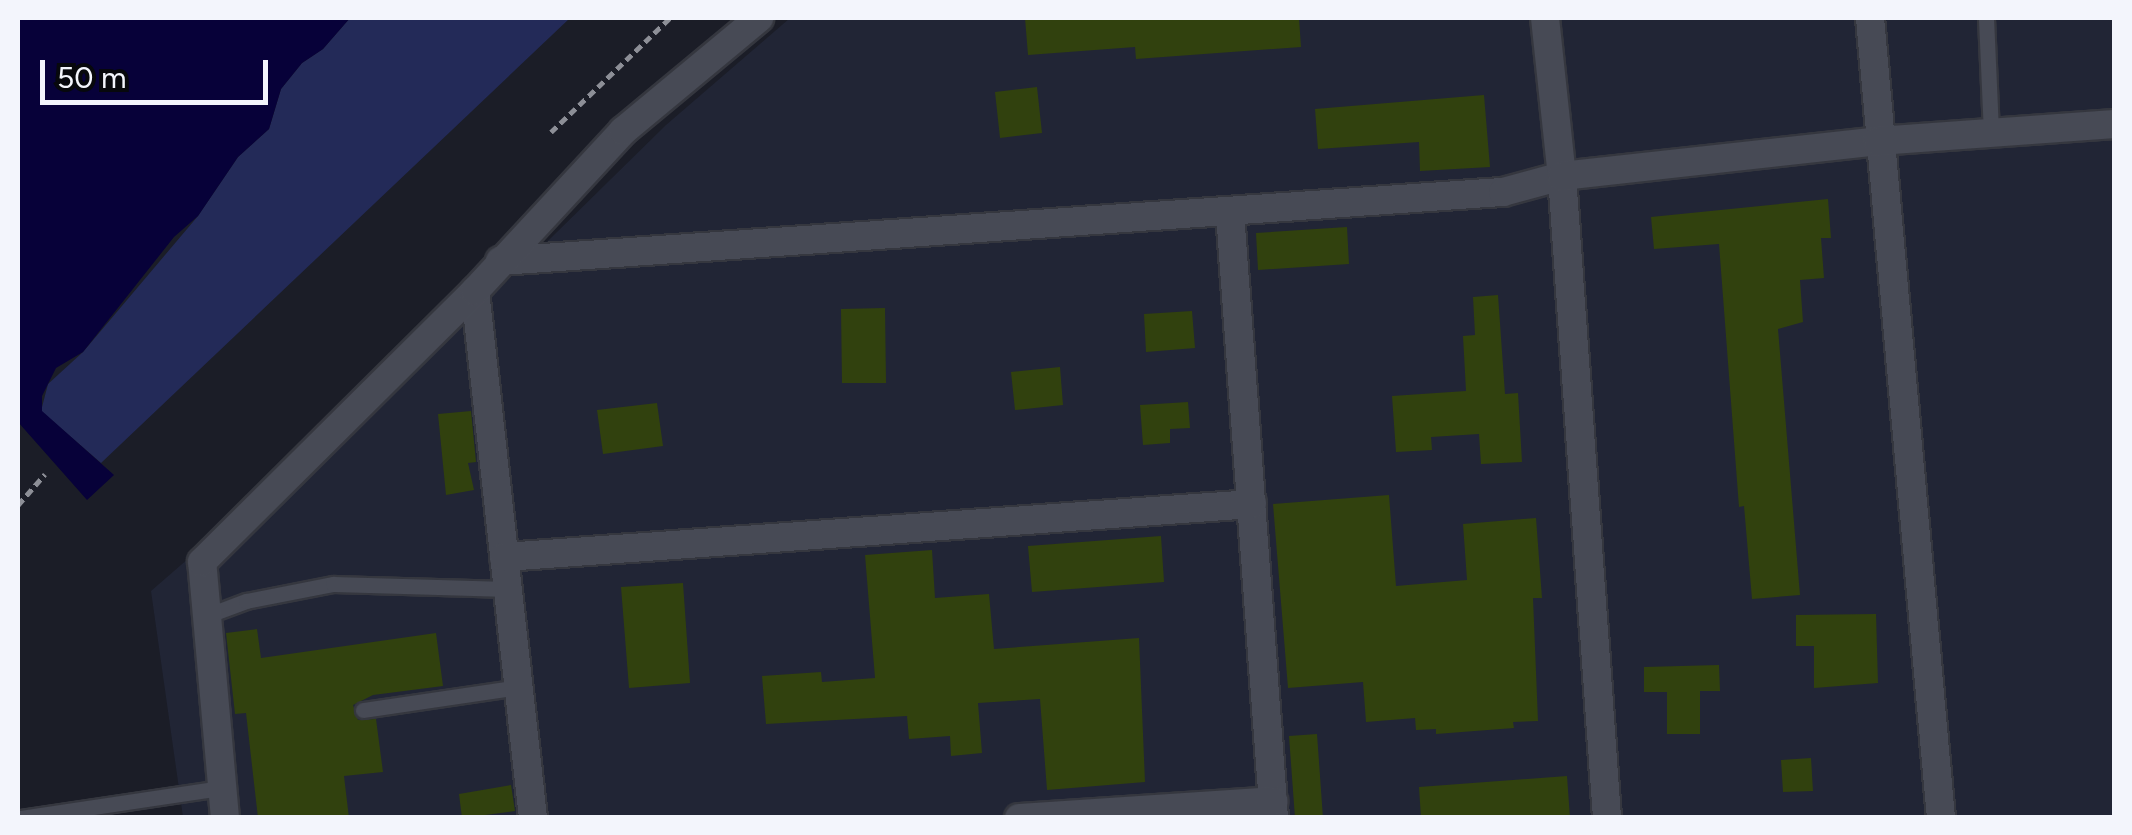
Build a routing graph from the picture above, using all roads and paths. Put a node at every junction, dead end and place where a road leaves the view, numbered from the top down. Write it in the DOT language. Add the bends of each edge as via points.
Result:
graph roads {
  1 [pos="670,18"];
  2 [pos="759,18"];
  3 [pos="1545,18"];
  4 [pos="1870,18"];
  5 [pos="1986,18"];
  6 [pos="2114,124"];
  7 [pos="550,132"];
  8 [pos="1990,133"];
  9 [pos="1878,141"];
  10 [pos="1562,176"];
  11 [pos="1230,213"];
  12 [pos="500,261"];
  13 [pos="475,291"];
  14 [pos="45,474"];
  15 [pos="1252,504"];
  16 [pos="18,505"];
  17 [pos="504,557"];
  18 [pos="508,589"];
  19 [pos="206,616"];
  20 [pos="519,687"];
  21 [pos="363,710"];
  22 [pos="221,788"];
  23 [pos="154,800"];
  24 [pos="1274,809"];
  25 [pos="20,818"];
  26 [pos="156,818"];
  27 [pos="225,818"];
  28 [pos="534,818"];
  29 [pos="1020,818"];
  30 [pos="1607,818"];
  31 [pos="1940,818"];
  1 -- 7 [label="path"];
  2 -- 12 [label="street" via="623,131"];
  3 -- 10 [label="street"];
  4 -- 9 [label="street"];
  5 -- 8 [label="lane"];
  6 -- 8 [label="street"];
  8 -- 9 [label="street"];
  9 -- 10 [label="street"];
  9 -- 31 [label="street"];
  10 -- 11 [label="street" via="1503,192"];
  10 -- 30 [label="street"];
  11 -- 12 [label="street"];
  11 -- 15 [label="street"];
  12 -- 13 [label="street"];
  13 -- 17 [label="street"];
  13 -- 19 [label="street" via="202,562"];
  14 -- 16 [label="path"];
  15 -- 17 [label="street"];
  15 -- 24 [label="street"];
  17 -- 18 [label="street"];
  18 -- 19 [label="lane" via="332,584"];
  18 -- 20 [label="street"];
  19 -- 22 [label="street"];
  20 -- 21 [label="lane"];
  20 -- 28 [label="street"];
  22 -- 23 [label="lane"];
  22 -- 27 [label="street"];
  23 -- 25 [label="lane"];
  23 -- 26 [label="lane"];
  24 -- 29 [label="street"];
}
